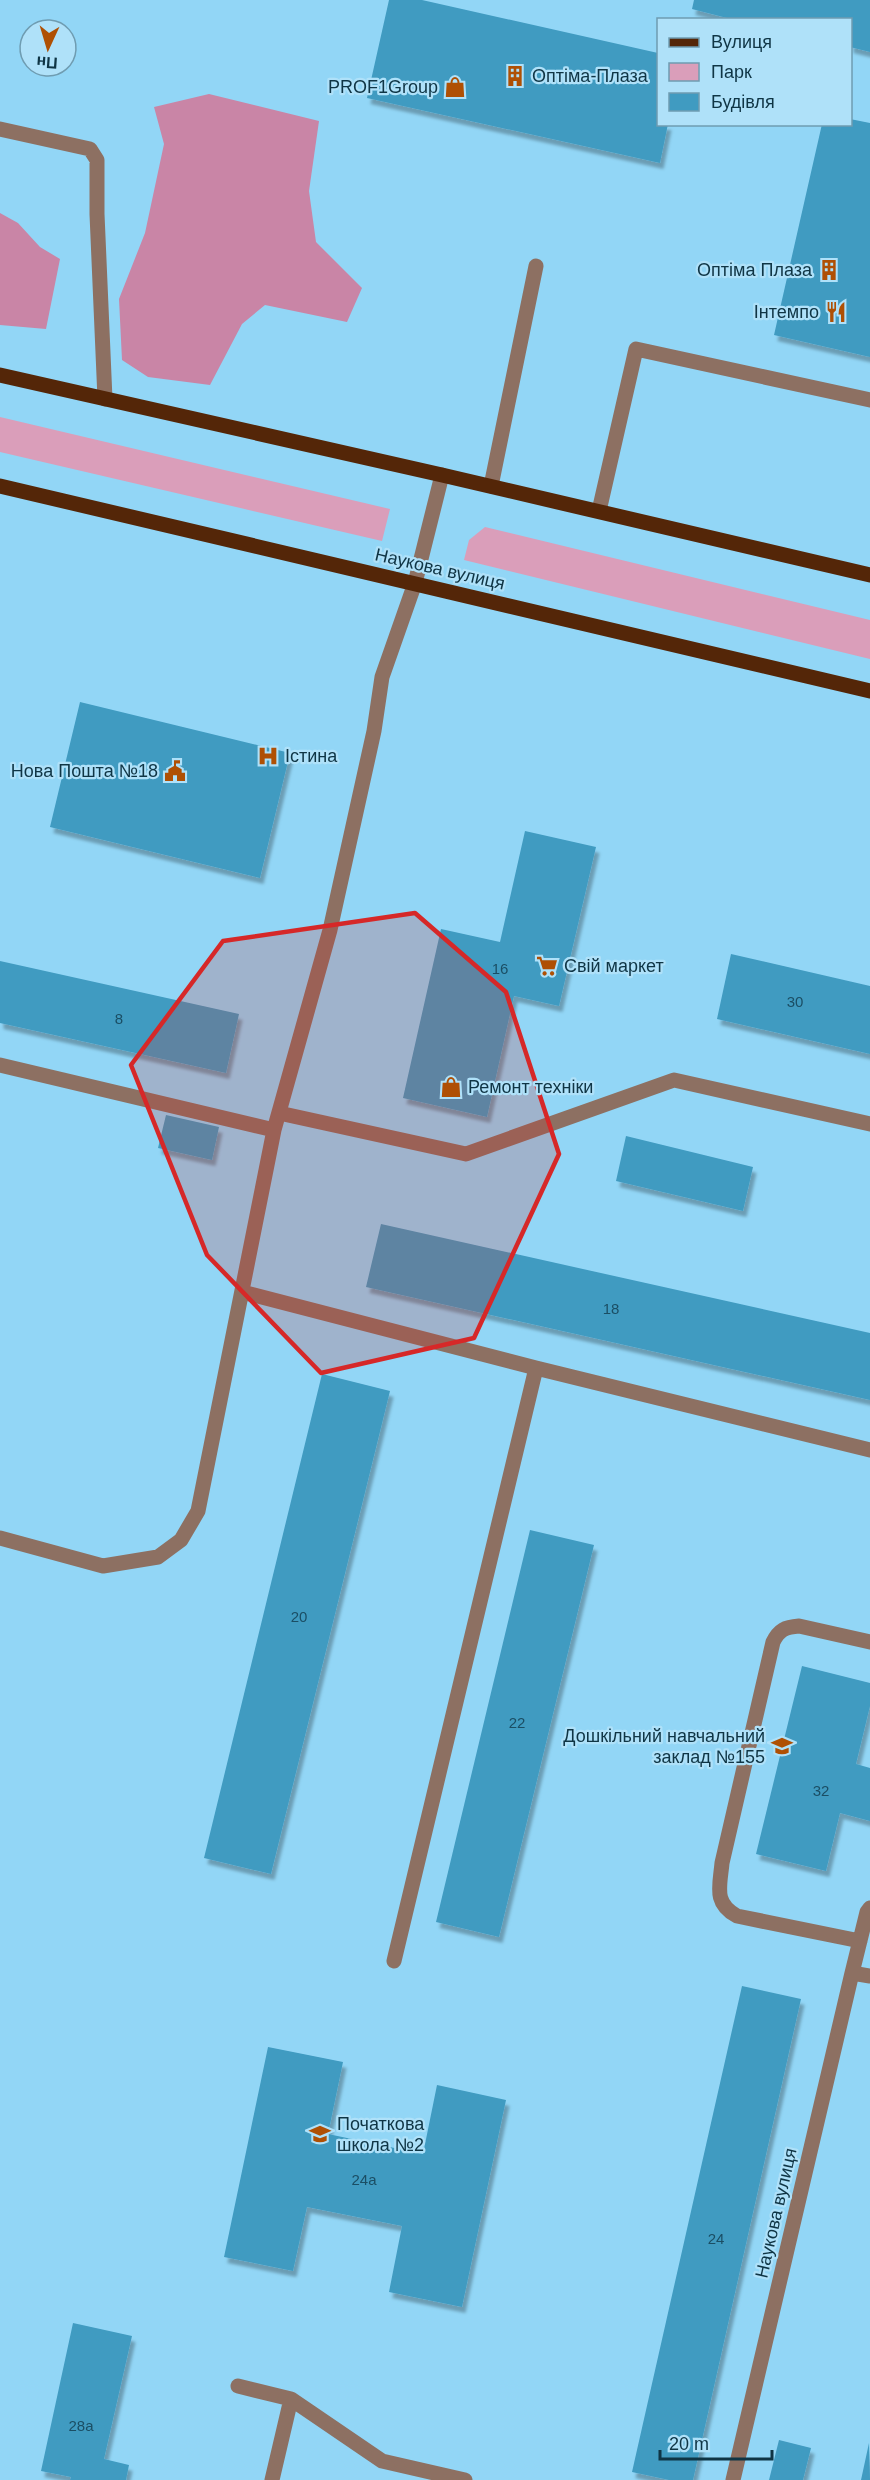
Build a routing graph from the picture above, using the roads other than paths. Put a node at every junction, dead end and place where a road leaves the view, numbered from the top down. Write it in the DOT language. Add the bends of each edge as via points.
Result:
graph roads {
  1 [pos="0,129"];
  2 [pos="536,266"];
  3 [pos="0,375"];
  4 [pos="105,399"];
  5 [pos="870,400"];
  6 [pos="442,475"];
  7 [pos="0,486"];
  8 [pos="491,486"];
  9 [pos="599,512"];
  10 [pos="870,575"];
  11 [pos="415,583"];
  12 [pos="870,691"];
  13 [pos="0,1065"];
  14 [pos="279,1113"];
  15 [pos="870,1124"];
  16 [pos="274,1130"];
  17 [pos="242,1292"];
  18 [pos="536,1368"];
  19 [pos="870,1450"];
  20 [pos="0,1538"];
  21 [pos="870,1642"];
  22 [pos="869,1910"];
  23 [pos="860,1941"];
  24 [pos="394,1961"];
  25 [pos="852,1973"];
  26 [pos="870,1976"];
  27 [pos="238,2386"];
  28 [pos="291,2398"];
  29 [pos="272,2480"];
  30 [pos="465,2480"];
  31 [pos="733,2480"];
  1 -- 4 [label="lane" via="90,149 97,160"];
  2 -- 8 [label="lane"];
  3 -- 4 [label="main road"];
  4 -- 6 [label="main road"];
  5 -- 9 [label="lane" via="636,349"];
  6 -- 8 [label="main road"];
  6 -- 11 [label="lane"];
  7 -- 11 [label="main road, Наукова вулиця"];
  8 -- 9 [label="main road"];
  9 -- 10 [label="main road"];
  11 -- 12 [label="main road, Наукова вулиця"];
  11 -- 14 [label="lane" via="382,677 374,731 330,930"];
  13 -- 16 [label="lane"];
  14 -- 15 [label="lane" via="466,1154 674,1080"];
  14 -- 16 [label="lane"];
  16 -- 17 [label="lane"];
  17 -- 18 [label="lane"];
  17 -- 20 [label="lane" via="198,1511 181,1540 158,1557 103,1566"];
  18 -- 19 [label="lane"];
  18 -- 24 [label="lane"];
  21 -- 23 [label="lane" via="800,1626 778,1632 725,1851 719,1891 727,1911 737,1916"];
  22 -- 23 [label="lane, Наукова вулиця"];
  23 -- 25 [label="lane, Наукова вулиця"];
  25 -- 26 [label="lane"];
  25 -- 31 [label="lane, Наукова вулиця"];
  27 -- 28 [label="lane"];
  28 -- 29 [label="lane"];
  28 -- 30 [label="lane" via="382,2461"];
}
